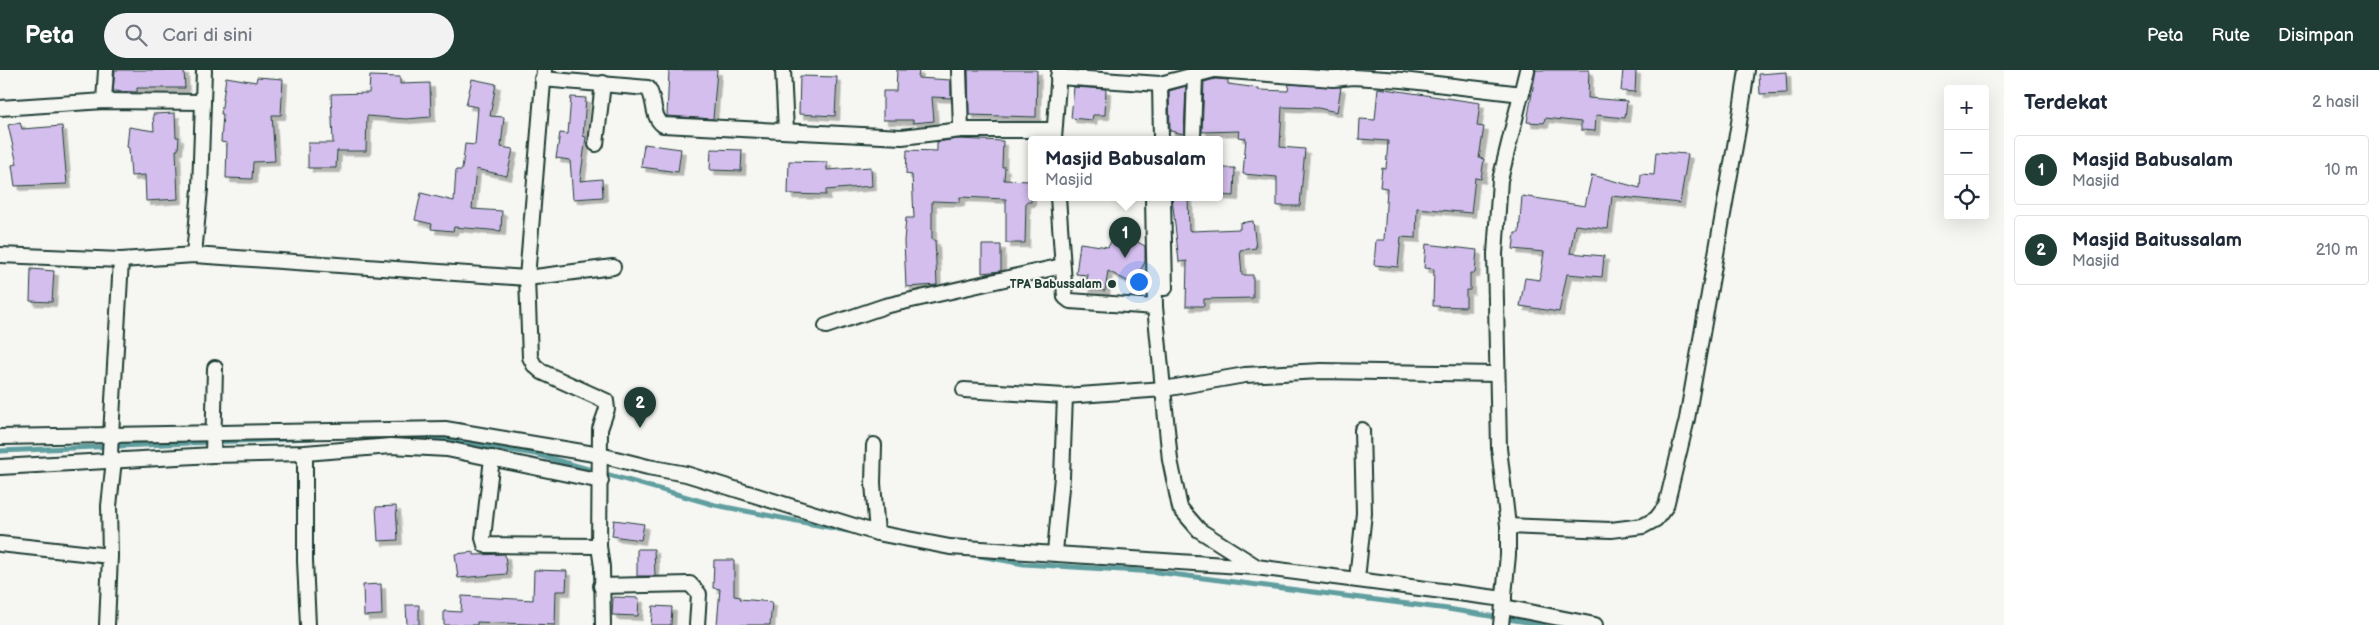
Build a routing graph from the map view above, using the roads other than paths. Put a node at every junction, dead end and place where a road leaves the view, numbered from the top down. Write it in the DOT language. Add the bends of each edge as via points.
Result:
graph roads {
  1 [pos="106,70"];
  2 [pos="204,70"];
  3 [pos="783,70"];
  4 [pos="959,70"];
  5 [pos="1215,70"];
  6 [pos="1527,70"];
  7 [pos="1747,70"];
  8 [pos="1058,74"];
  9 [pos="1354,74"];
  10 [pos="543,75"];
  11 [pos="1195,75"];
  12 [pos="603,83"];
  13 [pos="1156,84"];
  14 [pos="1522,94"];
  15 [pos="104,100"];
  16 [pos="203,102"];
  17 [pos="0,108"];
  18 [pos="961,130"];
  19 [pos="786,131"];
  20 [pos="1054,135"];
  21 [pos="1152,136"];
  22 [pos="1161,136"];
  23 [pos="1193,136"];
  24 [pos="596,144"];
  25 [pos="1058,201"];
  26 [pos="1158,201"];
  27 [pos="0,255"];
  28 [pos="194,255"];
  29 [pos="121,260"];
  30 [pos="1062,266"];
  31 [pos="613,267"];
  32 [pos="527,278"];
  33 [pos="1155,307"];
  34 [pos="826,326"];
  35 [pos="215,368"];
  36 [pos="1496,374"];
  37 [pos="1164,389"];
  38 [pos="964,390"];
  39 [pos="1065,396"];
  40 [pos="1362,430"];
  41 [pos="0,437"];
  42 [pos="213,444"];
  43 [pos="874,445"];
  44 [pos="112,447"];
  45 [pos="305,453"];
  46 [pos="492,458"];
  47 [pos="0,467"];
  48 [pos="601,469"];
  49 [pos="1508,526"];
  50 [pos="877,533"];
  51 [pos="0,544"];
  52 [pos="599,546"];
  53 [pos="1055,552"];
  54 [pos="110,556"];
  55 [pos="1256,567"];
  56 [pos="1357,579"];
  57 [pos="601,586"];
  58 [pos="1503,611"];
  59 [pos="107,625"];
  60 [pos="308,625"];
  61 [pos="603,625"];
  62 [pos="696,625"];
  63 [pos="1594,625"];
  1 -- 15 [label="street"];
  2 -- 16 [label="street"];
  3 -- 19 [label="street"];
  4 -- 18 [label="street"];
  5 -- 9 [label="street" via="1333,79"];
  5 -- 11 [label="street"];
  6 -- 14 [label="street"];
  7 -- 49 [label="street" via="1687,419 1666,506 1656,519 1643,526 1611,530"];
  8 -- 13 [label="street"];
  8 -- 20 [label="street"];
  9 -- 14 [label="street"];
  10 -- 12 [label="street"];
  10 -- 32 [label="street"];
  11 -- 13 [label="street"];
  11 -- 23 [label="street"];
  12 -- 19 [label="street" via="648,88 655,116 663,125"];
  12 -- 24 [label="street"];
  13 -- 21 [label="street"];
  13 -- 22 [label="street"];
  14 -- 36 [label="street" via="1500,180 1495,254"];
  15 -- 16 [label="street"];
  15 -- 17 [label="street"];
  16 -- 28 [label="street"];
  18 -- 19 [label="street" via="902,137"];
  18 -- 20 [label="street"];
  25 -- 30 [label="street"];
  26 -- 33 [label="street" via="1165,288 1155,288"];
  27 -- 29 [label="street"];
  28 -- 29 [label="street"];
  28 -- 32 [label="street"];
  29 -- 44 [label="street"];
  30 -- 33 [label="street" via="1067,300"];
  30 -- 34 [label="street" via="885,306"];
  31 -- 32 [label="street"];
  32 -- 48 [label="street" via="530,357 534,365 542,372 606,401 607,409 600,429"];
  33 -- 37 [label="street"];
  35 -- 42 [label="street"];
  36 -- 37 [label="street" via="1264,374"];
  36 -- 49 [label="street" via="1499,448"];
  37 -- 39 [label="street"];
  37 -- 55 [label="street" via="1170,460 1180,508 1199,530"];
  38 -- 39 [label="street"];
  39 -- 53 [label="street"];
  40 -- 56 [label="street" via="1364,513"];
  41 -- 44 [label="street"];
  42 -- 44 [label="street"];
  42 -- 44 [label="street"];
  42 -- 45 [label="street"];
  42 -- 48 [label="street" via="445,429"];
  43 -- 50 [label="street"];
  44 -- 47 [label="street"];
  44 -- 54 [label="street"];
  45 -- 46 [label="street" via="391,446 447,449"];
  45 -- 60 [label="street"];
  46 -- 48 [label="street"];
  46 -- 52 [label="street" via="483,538 485,546"];
  48 -- 50 [label="street" via="648,468 686,474"];
  48 -- 52 [label="street"];
  49 -- 58 [label="street"];
  50 -- 53 [label="street" via="950,547"];
  51 -- 54 [label="street"];
  52 -- 57 [label="street"];
  53 -- 55 [label="street"];
  54 -- 59 [label="street"];
  55 -- 56 [label="street"];
  56 -- 58 [label="street"];
  57 -- 61 [label="street"];
  57 -- 62 [label="street" via="690,584 698,594"];
  58 -- 63 [label="street"];
}
